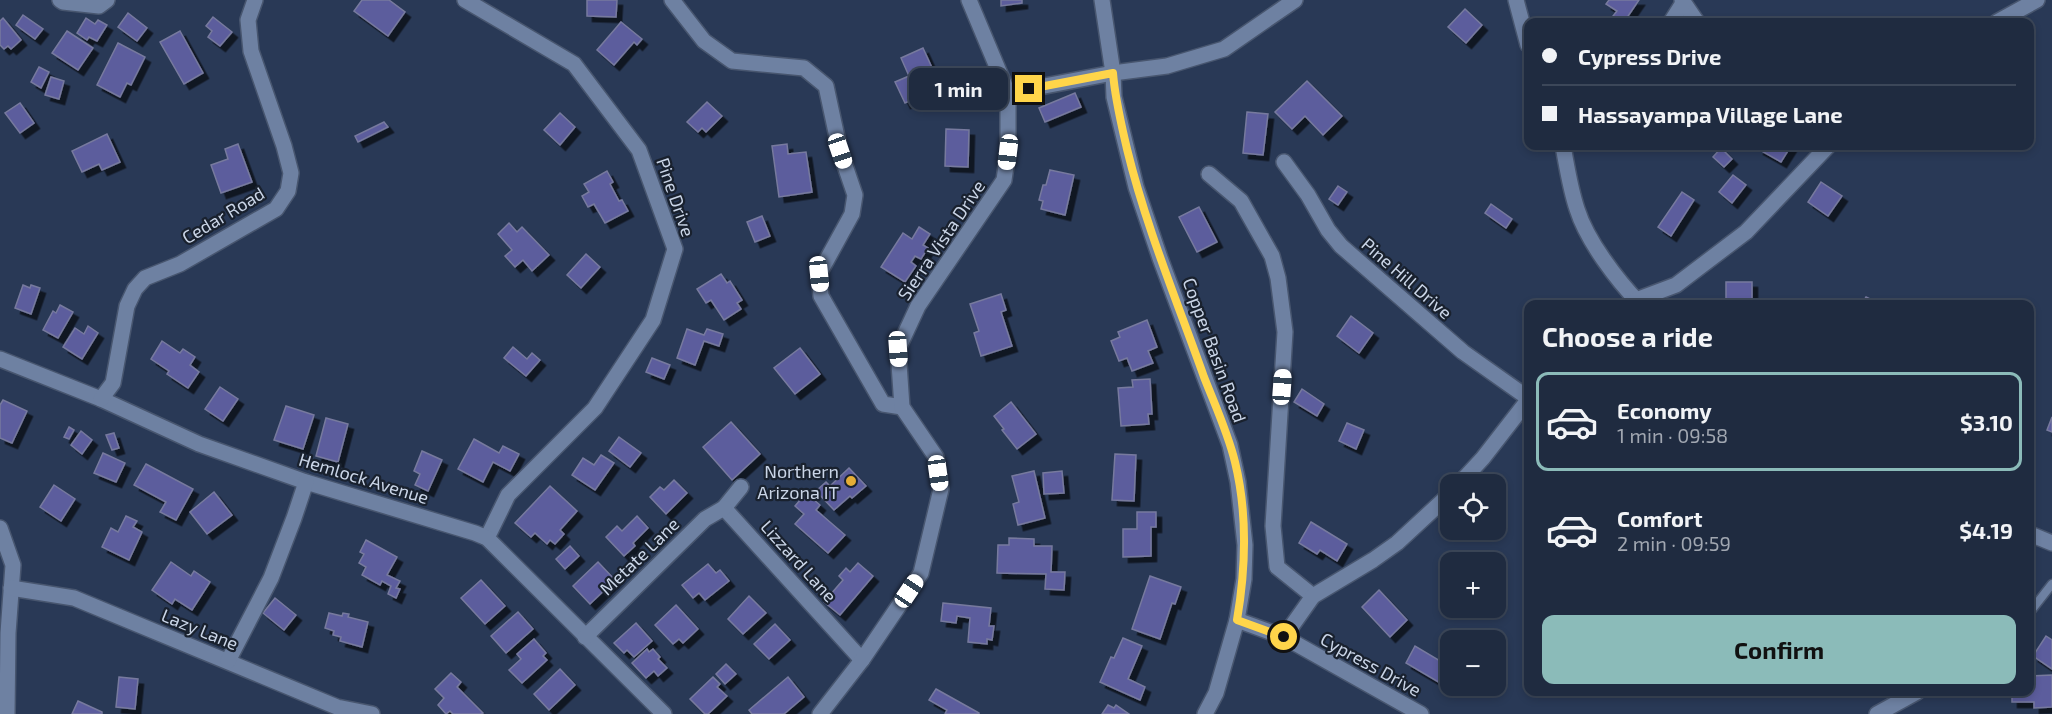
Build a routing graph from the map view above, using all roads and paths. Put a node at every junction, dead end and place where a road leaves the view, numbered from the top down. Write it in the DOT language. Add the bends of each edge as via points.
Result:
graph roads {
  1 [pos="60,0"];
  2 [pos="107,0"];
  3 [pos="255,0"];
  4 [pos="465,0"];
  5 [pos="672,0"];
  6 [pos="969,0"];
  7 [pos="1102,0"];
  8 [pos="1295,0"];
  9 [pos="1515,0"];
  10 [pos="2037,0"];
  11 [pos="1682,2"];
  12 [pos="1673,18"];
  13 [pos="1694,18"];
  14 [pos="2004,18"];
  15 [pos="1524,31"];
  16 [pos="1113,73"];
  17 [pos="1008,93"];
  18 [pos="1564,150"];
  19 [pos="1820,150"];
  20 [pos="1284,162"];
  21 [pos="1209,174"];
  22 [pos="1633,300"];
  23 [pos="1642,300"];
  24 [pos="0,359"];
  25 [pos="1524,396"];
  26 [pos="101,399"];
  27 [pos="1524,404"];
  28 [pos="902,406"];
  29 [pos="1468,474"];
  30 [pos="306,482"];
  31 [pos="741,487"];
  32 [pos="1440,504"];
  33 [pos="724,508"];
  34 [pos="0,528"];
  35 [pos="2034,536"];
  36 [pos="487,538"];
  37 [pos="2052,543"];
  38 [pos="2052,584"];
  39 [pos="11,588"];
  40 [pos="1313,596"];
  41 [pos="2034,607"];
  42 [pos="1237,620"];
  43 [pos="585,637"];
  44 [pos="1284,637"];
  45 [pos="862,660"];
  46 [pos="228,661"];
  47 [pos="1910,696"];
  48 [pos="7,714"];
  49 [pos="372,714"];
  50 [pos="664,714"];
  51 [pos="820,714"];
  52 [pos="1205,714"];
  53 [pos="1421,714"];
  54 [pos="1877,714"];
  1 -- 2 [label="street" via="99,6"];
  3 -- 26 [label="street, Cedar Road" via="248,20 251,51 291,172 288,191 276,209 180,264 145,278 135,289 127,306 113,383"];
  4 -- 36 [label="street, Pine Drive" via="574,64 639,150 675,249 653,320 595,408 508,495"];
  5 -- 28 [label="street" via="704,41 732,61 804,68 826,86 840,151 855,195 852,214 819,274 821,296 883,404"];
  6 -- 17 [label="street, Sierra Vista Drive"];
  7 -- 16 [label="street, Copper Basin Road"];
  8 -- 16 [label="street" via="1224,49 1167,66"];
  9 -- 15 [label="street"];
  10 -- 14 [label="street"];
  11 -- 12 [label="street"];
  11 -- 13 [label="street"];
  16 -- 17 [label="street"];
  16 -- 42 [label="street, Copper Basin Road" via="1114,97 1136,187 1235,463 1245,545"];
  17 -- 28 [label="street, Sierra Vista Drive" via="1004,180 918,306 898,349"];
  18 -- 22 [label="street" via="1577,211 1589,236"];
  19 -- 23 [label="street" via="1746,232 1676,285"];
  20 -- 25 [label="street, Pine Hill Drive" via="1341,246 1463,352"];
  21 -- 40 [label="street" via="1241,201 1272,256 1278,278 1285,332 1273,526 1277,567"];
  24 -- 26 [label="street, Hemlock Avenue"];
  26 -- 30 [label="street, Hemlock Avenue" via="199,444"];
  27 -- 29 [label="street"];
  28 -- 45 [label="street, Sierra Vista Drive" via="936,457 941,489 921,573"];
  30 -- 36 [label="street, Hemlock Avenue"];
  30 -- 46 [label="street" via="271,578"];
  31 -- 33 [label="street"];
  32 -- 40 [label="street" via="1396,543"];
  33 -- 43 [label="street, Metate Lane" via="705,519"];
  33 -- 45 [label="street, Lizzard Lane"];
  34 -- 39 [label="street" via="13,565"];
  35 -- 37 [label="street"];
  36 -- 43 [label="street, Hemlock Avenue"];
  38 -- 41 [label="lane"];
  39 -- 46 [label="street, Lazy Lane" via="74,598"];
  39 -- 48 [label="street"];
  40 -- 44 [label="street"];
  42 -- 44 [label="street, Cypress Drive"];
  42 -- 52 [label="street, Copper Basin Road" via="1216,693"];
  43 -- 50 [label="street, Hemlock Avenue"];
  44 -- 53 [label="street, Cypress Drive"];
  45 -- 51 [label="street, Sierra Vista Drive"];
  46 -- 49 [label="street, Lazy Lane" via="337,707"];
  47 -- 54 [label="street"];
}
